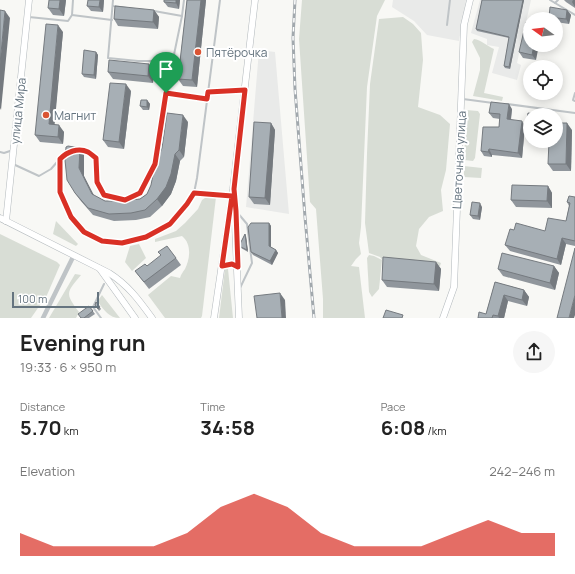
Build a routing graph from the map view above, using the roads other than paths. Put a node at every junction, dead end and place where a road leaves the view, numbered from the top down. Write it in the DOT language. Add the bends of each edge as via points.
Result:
graph roads {
  1 [pos="29,0"];
  2 [pos="74,0"];
  3 [pos="113,0"];
  4 [pos="184,0"];
  5 [pos="220,0"];
  6 [pos="255,0"];
  7 [pos="450,0"];
  8 [pos="470,0"];
  9 [pos="550,0"];
  10 [pos="558,0"];
  11 [pos="556,3"];
  12 [pos="113,6"];
  13 [pos="133,8"];
  14 [pos="154,11"];
  15 [pos="72,14"];
  16 [pos="575,15"];
  17 [pos="182,16"];
  18 [pos="28,17"];
  19 [pos="112,20"];
  20 [pos="447,25"];
  21 [pos="174,61"];
  22 [pos="245,90"];
  23 [pos="208,92"];
  24 [pos="166,93"];
  25 [pos="575,93"];
  26 [pos="207,99"];
  27 [pos="462,99"];
  28 [pos="575,101"];
  29 [pos="493,103"];
  30 [pos="501,104"];
  31 [pos="575,113"];
  32 [pos="14,150"];
  33 [pos="75,150"];
  34 [pos="0,152"];
  35 [pos="70,152"];
  36 [pos="60,159"];
  37 [pos="12,163"];
  38 [pos="234,189"];
  39 [pos="194,193"];
  40 [pos="232,196"];
  41 [pos="236,211"];
  42 [pos="0,218"];
  43 [pos="6,221"];
  44 [pos="74,255"];
  45 [pos="222,266"];
  46 [pos="238,267"];
  47 [pos="99,268"];
  48 [pos="104,284"];
  49 [pos="238,291"];
  50 [pos="42,318"];
  51 [pos="101,318"];
  52 [pos="135,318"];
  53 [pos="152,318"];
  54 [pos="214,318"];
  55 [pos="239,318"];
  56 [pos="443,318"];
  1 -- 18 [label="main road, улица Мира"];
  2 -- 15 [label="lane"];
  3 -- 12 [label="lane"];
  4 -- 17 [label="lane"];
  5 -- 23 [label="lane"];
  6 -- 22 [label="main road"];
  7 -- 20 [label="lane"];
  8 -- 27 [label="main road, Цветочная улица" via="464,25"];
  9 -- 11 [label="lane"];
  10 -- 11 [label="lane"];
  11 -- 16 [label="lane"];
  12 -- 13 [label="lane"];
  12 -- 19 [label="lane"];
  14 -- 17 [label="lane"];
  15 -- 18 [label="lane" via="68,21"];
  15 -- 19 [label="lane"];
  17 -- 21 [label="lane"];
  18 -- 32 [label="main road, улица Мира"];
  19 -- 21 [label="lane" via="108,58"];
  21 -- 24 [label="lane"];
  22 -- 23 [label="lane"];
  22 -- 38 [label="main road"];
  23 -- 26 [label="lane"];
  24 -- 26 [label="lane"];
  24 -- 33 [label="lane" via="155,164 140,193 125,200 104,195 97,182 96,158 87,151"];
  25 -- 28 [label="lane"];
  26 -- 39 [label="lane"];
  27 -- 29 [label="lane"];
  27 -- 56 [label="main road, Цветочная улица" via="454,288"];
  30 -- 31 [label="lane"];
  32 -- 34 [label="lane"];
  32 -- 37 [label="main road, улица Мира"];
  35 -- 36 [label="lane"];
  36 -- 37 [label="lane" via="51,169 39,176"];
  36 -- 39 [label="lane" via="60,192 71,217 84,232 102,241 122,243 146,237 170,224"];
  37 -- 43 [label="main road, улица Мира"];
  38 -- 40 [label="main road"];
  38 -- 41 [label="main road"];
  39 -- 40 [label="lane"];
  40 -- 45 [label="main road"];
  41 -- 46 [label="main road"];
  41 -- 49 [label="lane" via="247,224 252,263"];
  42 -- 43 [label="main road"];
  43 -- 44 [label="main road"];
  44 -- 47 [label="main road"];
  44 -- 50 [label="street"];
  45 -- 46 [label="lane" via="232,264"];
  45 -- 54 [label="main road"];
  46 -- 49 [label="main road"];
  47 -- 52 [label="main road"];
  47 -- 53 [label="main road" via="122,281"];
  48 -- 51 [label="lane" via="93,307"];
  49 -- 55 [label="main road"];
}
